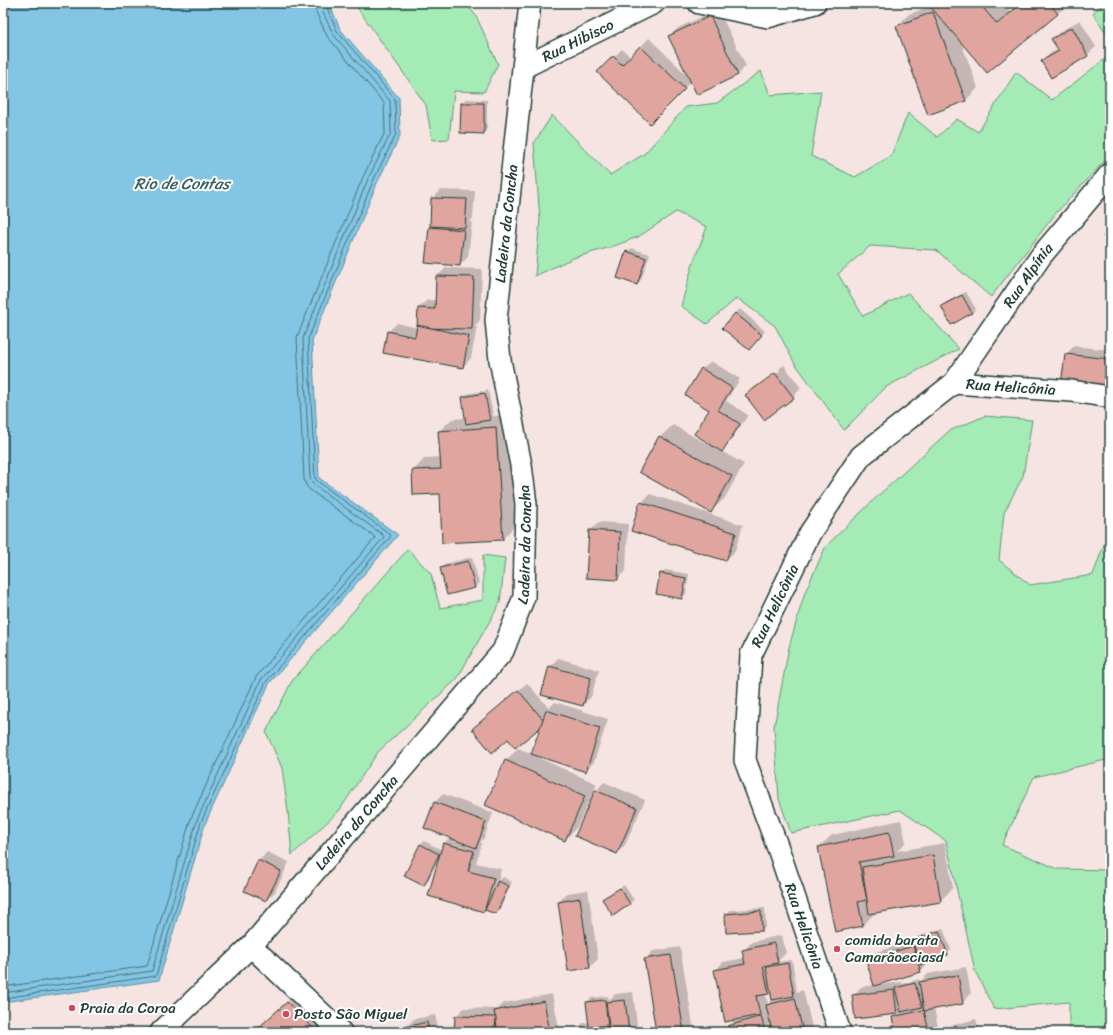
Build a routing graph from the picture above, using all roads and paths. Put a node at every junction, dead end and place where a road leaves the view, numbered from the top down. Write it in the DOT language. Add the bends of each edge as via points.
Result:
graph roads {
  1 [pos="530,3"];
  2 [pos="654,3"];
  3 [pos="699,3"];
  4 [pos="814,3"];
  5 [pos="524,67"];
  6 [pos="1110,174"];
  7 [pos="954,383"];
  8 [pos="1110,397"];
  9 [pos="251,946"];
  10 [pos="836,1030"];
  11 [pos="160,1032"];
  12 [pos="341,1032"];
  1 -- 5 [label="street, Ladeira da Concha"];
  2 -- 5 [label="street, Rua Hibisco"];
  3 -- 4 [label="street" via="768,17"];
  5 -- 9 [label="street, Ladeira da Concha" via="496,320 500,360 521,465 526,504 524,597 503,651"];
  6 -- 7 [label="street, Rua Alpínia" via="1041,256"];
  7 -- 8 [label="street, Rua Helicônia" via="1072,391"];
  7 -- 10 [label="street, Rua Helicônia" via="861,456 810,533 751,655 745,760 779,851"];
  9 -- 11 [label="street, Ladeira da Concha"];
  9 -- 12 [label="street"];
}
